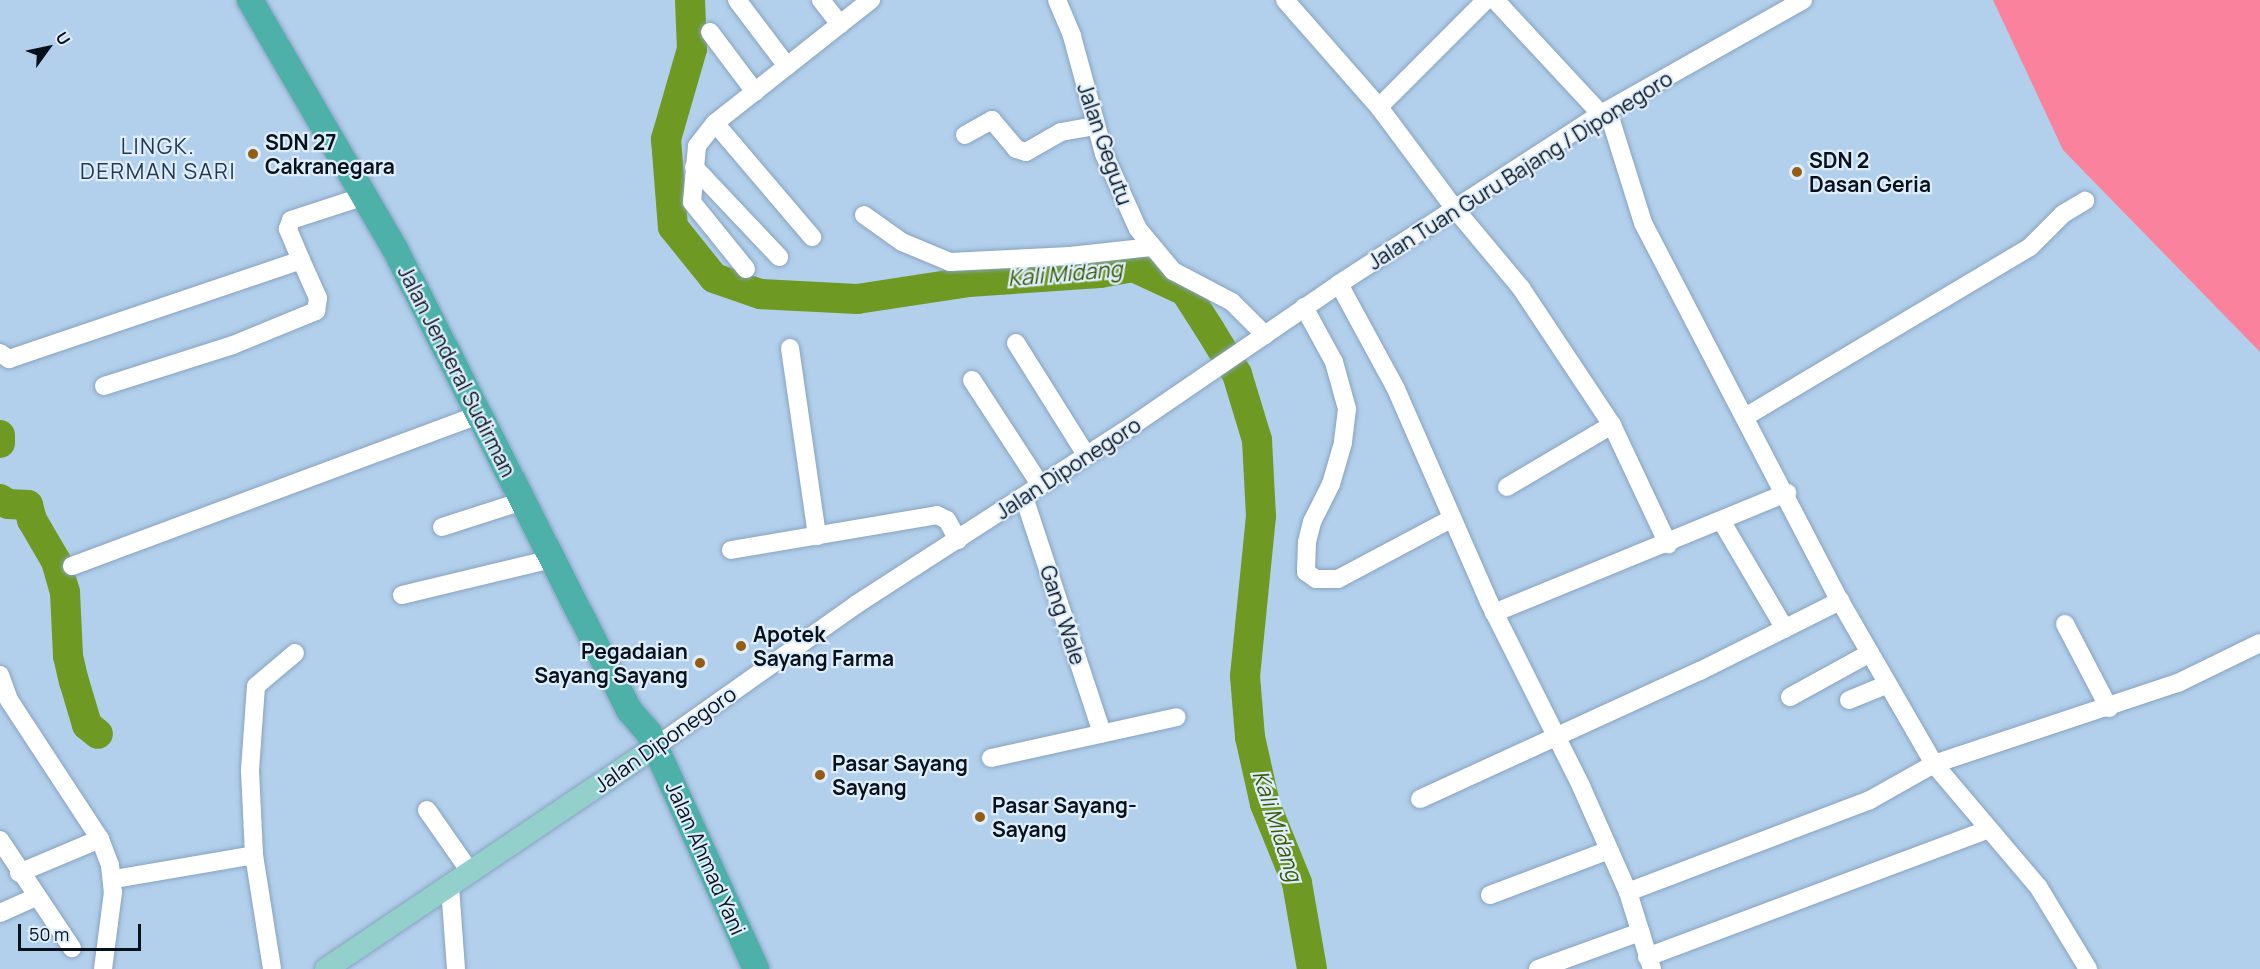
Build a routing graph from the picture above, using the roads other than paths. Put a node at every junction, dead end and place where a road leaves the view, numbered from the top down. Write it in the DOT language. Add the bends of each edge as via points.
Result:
graph roads {
  1 [pos="250,0"];
  2 [pos="737,0"];
  3 [pos="820,0"];
  4 [pos="1057,0"];
  5 [pos="1285,0"];
  6 [pos="1486,0"];
  7 [pos="1495,0"];
  8 [pos="1803,0"];
  9 [pos="868,1"];
  10 [pos="840,24"];
  11 [pos="710,32"];
  12 [pos="787,66"];
  13 [pos="755,92"];
  14 [pos="1379,106"];
  15 [pos="1604,113"];
  16 [pos="715,123"];
  17 [pos="1095,126"];
  18 [pos="965,135"];
  19 [pos="694,167"];
  20 [pos="365,196"];
  21 [pos="2085,201"];
  22 [pos="1455,209"];
  23 [pos="864,215"];
  24 [pos="812,237"];
  25 [pos="1151,247"];
  26 [pos="779,257"];
  27 [pos="301,260"];
  28 [pos="746,269"];
  29 [pos="1339,284"];
  30 [pos="1304,307"];
  31 [pos="1265,335"];
  32 [pos="1017,342"];
  33 [pos="790,348"];
  34 [pos="1244,350"];
  35 [pos="0,353"];
  36 [pos="972,381"];
  37 [pos="104,386"];
  38 [pos="479,415"];
  39 [pos="1745,417"];
  40 [pos="1612,425"];
  41 [pos="1087,456"];
  42 [pos="1041,486"];
  43 [pos="1507,487"];
  44 [pos="1787,493"];
  45 [pos="1024,497"];
  46 [pos="523,501"];
  47 [pos="1451,519"];
  48 [pos="1722,522"];
  49 [pos="442,527"];
  50 [pos="817,536"];
  51 [pos="958,540"];
  52 [pos="1668,544"];
  53 [pos="731,550"];
  54 [pos="552,559"];
  55 [pos="72,567"];
  56 [pos="402,596"];
  57 [pos="1840,601"];
  58 [pos="1494,612"];
  59 [pos="2065,624"];
  60 [pos="1785,629"];
  61 [pos="2260,643"];
  62 [pos="295,652"];
  63 [pos="1870,653"];
  64 [pos="0,675"];
  65 [pos="1888,684"];
  66 [pos="1790,697"];
  67 [pos="1849,700"];
  68 [pos="5,702"];
  69 [pos="2109,708"];
  70 [pos="1177,717"];
  71 [pos="1102,733"];
  72 [pos="1556,736"];
  73 [pos="649,751"];
  74 [pos="991,758"];
  75 [pos="1934,764"];
  76 [pos="1420,799"];
  77 [pos="427,810"];
  78 [pos="1989,829"];
  79 [pos="100,839"];
  80 [pos="0,840"];
  81 [pos="1610,850"];
  82 [pos="254,855"];
  83 [pos="19,873"];
  84 [pos="471,873"];
  85 [pos="114,879"];
  86 [pos="450,887"];
  87 [pos="1628,892"];
  88 [pos="1490,895"];
  89 [pos="36,897"];
  90 [pos="0,914"];
  91 [pos="1640,932"];
  92 [pos="72,948"];
  93 [pos="1649,963"];
  94 [pos="103,969"];
  95 [pos="272,969"];
  96 [pos="326,969"];
  97 [pos="456,969"];
  98 [pos="739,969"];
  99 [pos="756,969"];
  100 [pos="1538,969"];
  101 [pos="2088,969"];
  1 -- 20 [label="highway, Jalan Jenderal Sudirman"];
  2 -- 12 [label="street"];
  3 -- 10 [label="street"];
  4 -- 17 [label="street, Jalan Gegutu" via="1072,36"];
  5 -- 14 [label="street"];
  6 -- 14 [label="street"];
  7 -- 15 [label="street"];
  8 -- 15 [label="street, Jalan Tuan Guru Bajang / Diponegoro"];
  9 -- 10 [label="street"];
  10 -- 12 [label="street"];
  11 -- 13 [label="street"];
  12 -- 13 [label="street"];
  13 -- 16 [label="street"];
  14 -- 22 [label="street"];
  15 -- 22 [label="street, Jalan Tuan Guru Bajang / Diponegoro"];
  15 -- 39 [label="street" via="1643,223"];
  16 -- 19 [label="street" via="697,146"];
  16 -- 24 [label="street"];
  17 -- 18 [label="street" via="1061,132 1026,152 1016,149 992,120"];
  17 -- 25 [label="street, Jalan Gegutu" via="1125,205"];
  19 -- 26 [label="street"];
  19 -- 28 [label="street" via="692,202"];
  20 -- 27 [label="street" via="291,220 288,229"];
  20 -- 38 [label="highway, Jalan Jenderal Sudirman"];
  21 -- 39 [label="street" via="2063,214 2030,247"];
  22 -- 29 [label="street, Jalan Tuan Guru Bajang / Diponegoro"];
  22 -- 40 [label="street" via="1521,288"];
  23 -- 25 [label="street" via="902,242 950,262"];
  25 -- 31 [label="street, Jalan Gegutu" via="1173,271 1236,305"];
  27 -- 35 [label="street" via="9,359"];
  27 -- 37 [label="street" via="318,298 316,311 233,345"];
  29 -- 30 [label="street, Jalan Tuan Guru Bajang / Diponegoro"];
  29 -- 47 [label="street" via="1396,389"];
  30 -- 31 [label="street, Jalan Tuan Guru Bajang / Diponegoro"];
  30 -- 47 [label="street" via="1335,362 1347,409 1343,443 1331,484 1312,522 1306,572 1316,579 1338,579"];
  31 -- 34 [label="street, Jalan Tuan Guru Bajang / Diponegoro"];
  32 -- 41 [label="street"];
  33 -- 50 [label="street"];
  34 -- 41 [label="street, Jalan Diponegoro"];
  36 -- 42 [label="street"];
  38 -- 46 [label="highway, Jalan Jenderal Sudirman"];
  38 -- 55 [label="street"];
  39 -- 44 [label="street"];
  40 -- 43 [label="street"];
  40 -- 52 [label="street"];
  41 -- 42 [label="street, Jalan Diponegoro"];
  42 -- 45 [label="street, Jalan Diponegoro"];
  44 -- 48 [label="street"];
  44 -- 57 [label="street"];
  45 -- 51 [label="street, Jalan Diponegoro"];
  45 -- 71 [label="street, Gang Wale"];
  46 -- 49 [label="street"];
  46 -- 54 [label="highway, Jalan Jenderal Sudirman"];
  47 -- 58 [label="street"];
  48 -- 52 [label="street"];
  48 -- 60 [label="street"];
  50 -- 51 [label="street" via="937,515 947,520"];
  50 -- 53 [label="street"];
  51 -- 73 [label="street, Jalan Diponegoro" via="857,604"];
  52 -- 58 [label="street"];
  54 -- 56 [label="street"];
  54 -- 73 [label="highway, Jalan Jenderal Sudirman" via="629,710 643,723"];
  57 -- 60 [label="street"];
  57 -- 63 [label="street"];
  58 -- 72 [label="street"];
  59 -- 69 [label="street"];
  60 -- 72 [label="street"];
  61 -- 69 [label="street" via="2215,668"];
  62 -- 82 [label="street" via="256,686 250,770"];
  63 -- 65 [label="street"];
  63 -- 66 [label="street"];
  64 -- 68 [label="street"];
  65 -- 67 [label="street"];
  65 -- 75 [label="street"];
  68 -- 79 [label="street"];
  69 -- 75 [label="street"];
  70 -- 71 [label="street"];
  71 -- 74 [label="street"];
  72 -- 76 [label="street"];
  72 -- 81 [label="street"];
  73 -- 84 [label="main road, Jalan Diponegoro"];
  73 -- 98 [label="highway"];
  73 -- 99 [label="highway, Jalan Ahmad Yani"];
  75 -- 78 [label="street"];
  75 -- 87 [label="street" via="1870,800"];
  77 -- 84 [label="street"];
  78 -- 93 [label="street"];
  78 -- 101 [label="street" via="2044,896"];
  79 -- 83 [label="street"];
  79 -- 85 [label="street"];
  80 -- 83 [label="street"];
  81 -- 87 [label="street"];
  81 -- 88 [label="street"];
  82 -- 85 [label="street"];
  82 -- 95 [label="street"];
  83 -- 89 [label="street"];
  84 -- 86 [label="main road, Jalan Diponegoro"];
  85 -- 94 [label="street"];
  86 -- 96 [label="main road, Jalan Diponegoro"];
  86 -- 97 [label="street"];
  87 -- 91 [label="street"];
  89 -- 90 [label="street"];
  89 -- 92 [label="street"];
  91 -- 93 [label="street"];
  91 -- 100 [label="street"];
}
